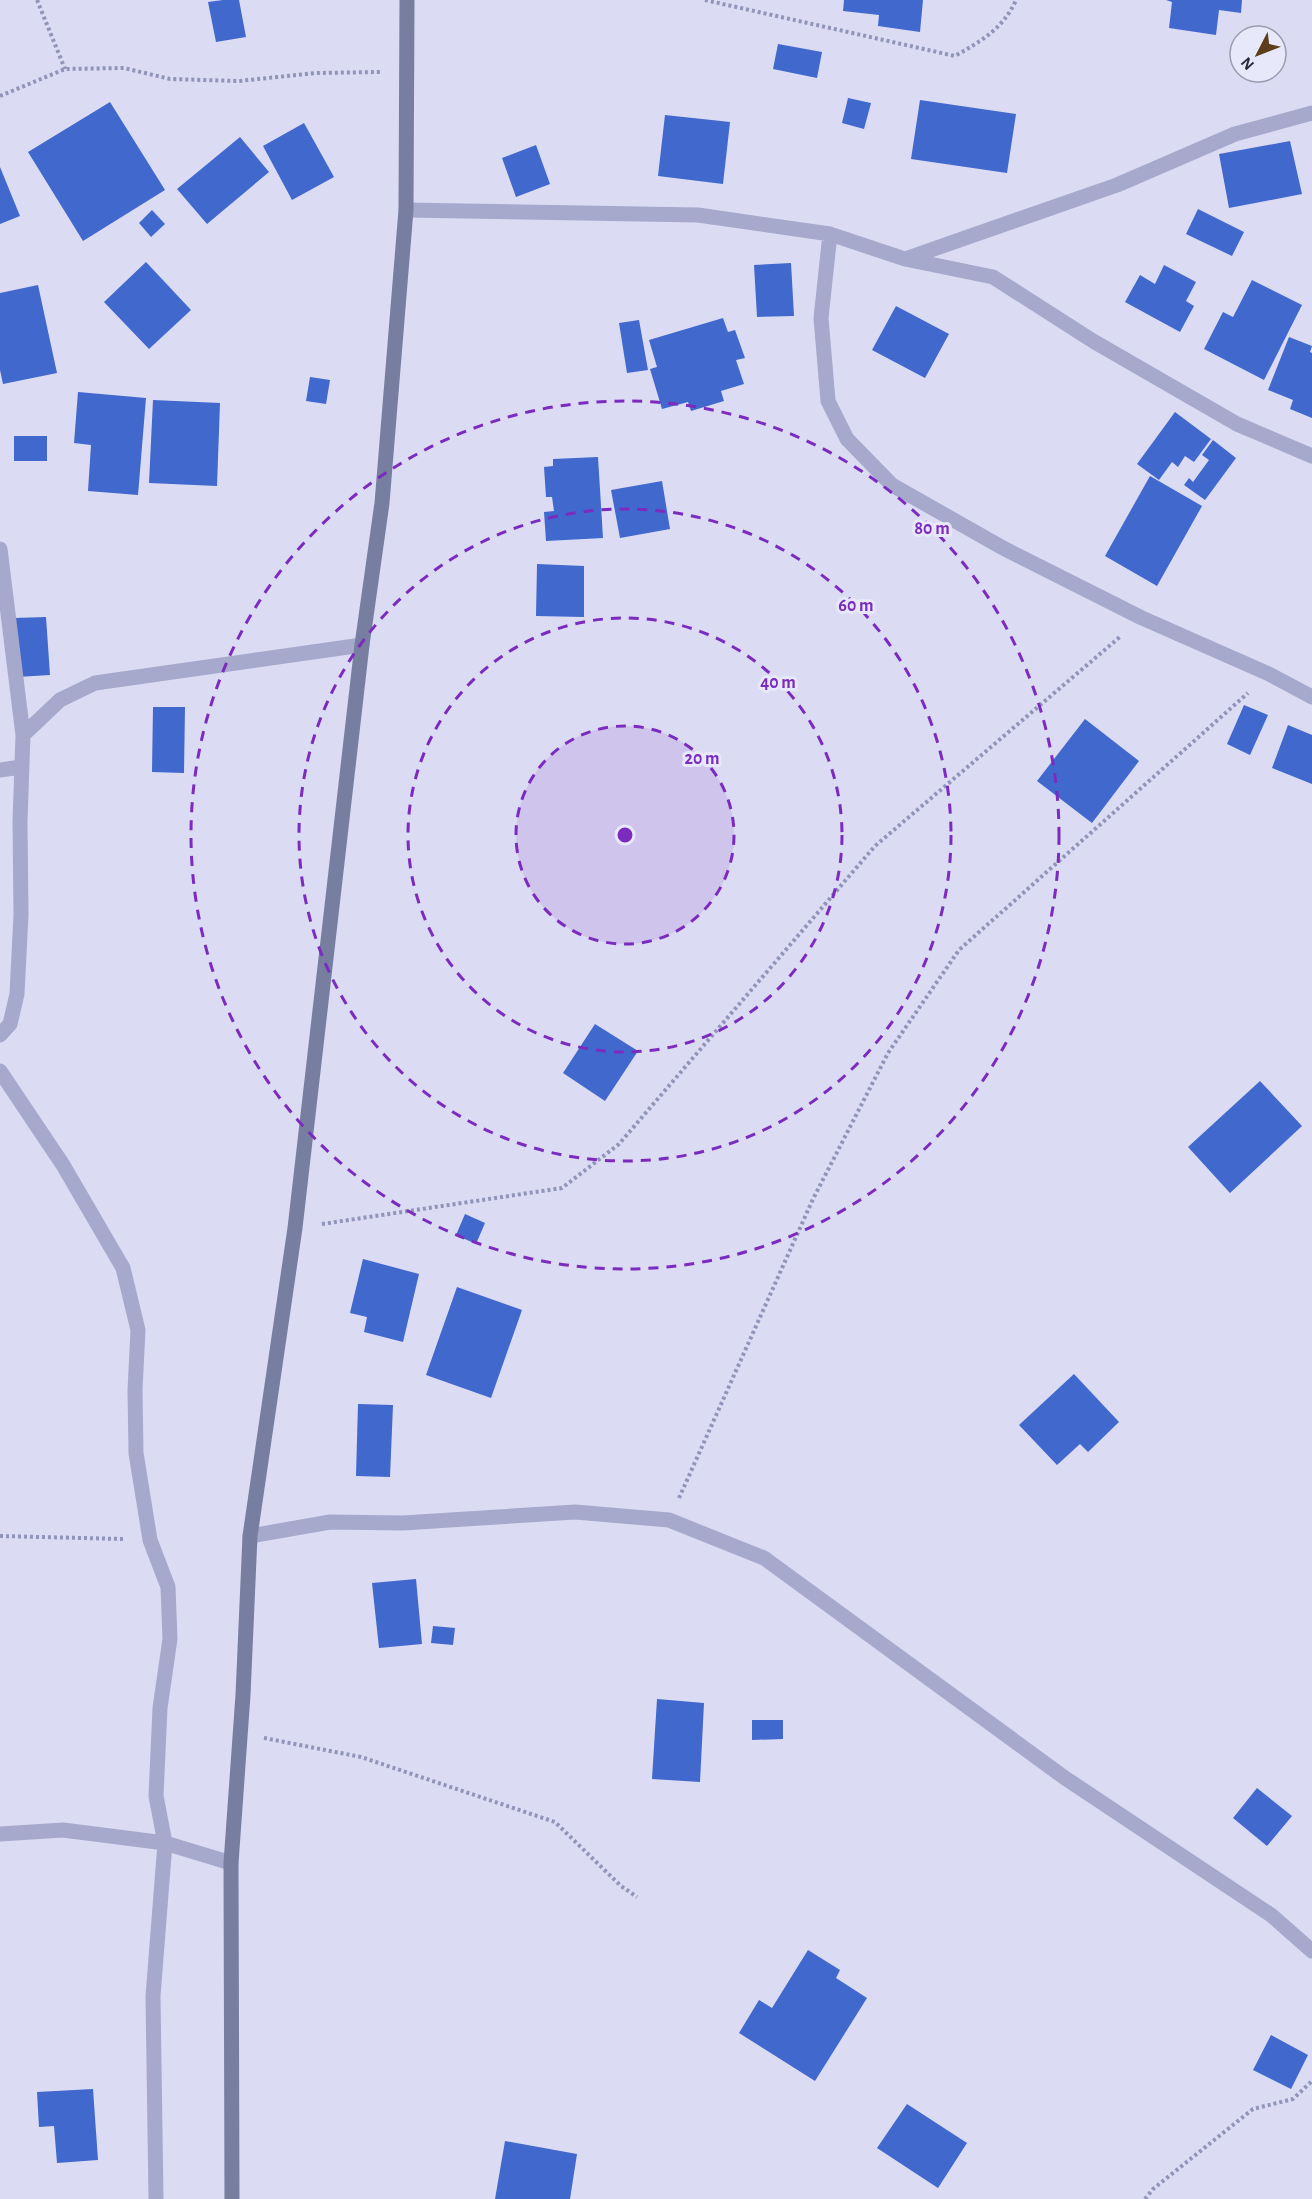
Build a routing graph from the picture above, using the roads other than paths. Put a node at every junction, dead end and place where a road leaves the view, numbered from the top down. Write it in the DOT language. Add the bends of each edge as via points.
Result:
graph roads {
  1 [pos="407,0"];
  2 [pos="1312,113"];
  3 [pos="406,210"];
  4 [pos="830,234"];
  5 [pos="905,259"];
  6 [pos="1312,456"];
  7 [pos="0,549"];
  8 [pos="2,583"];
  9 [pos="362,645"];
  10 [pos="1312,697"];
  11 [pos="23,735"];
  12 [pos="21,767"];
  13 [pos="0,770"];
  14 [pos="0,1035"];
  15 [pos="0,1071"];
  16 [pos="250,1536"];
  17 [pos="0,1834"];
  18 [pos="165,1843"];
  19 [pos="231,1863"];
  20 [pos="1312,1952"];
  21 [pos="156,2199"];
  22 [pos="232,2199"];
  1 -- 3 [label="street"];
  2 -- 5 [label="street" via="1235,134 1117,185"];
  3 -- 4 [label="street" via="698,215"];
  3 -- 9 [label="street" via="382,503"];
  4 -- 5 [label="street"];
  4 -- 10 [label="street" via="820,318 828,401 847,439 892,485 1003,548"];
  5 -- 6 [label="street" via="993,277 1093,341 1237,424"];
  7 -- 8 [label="street"];
  8 -- 11 [label="street"];
  9 -- 11 [label="street" via="95,683 60,700"];
  9 -- 16 [label="street" via="295,1228"];
  11 -- 12 [label="street"];
  12 -- 13 [label="street"];
  12 -- 14 [label="street" via="17,994 10,1024"];
  15 -- 18 [label="street" via="63,1165 123,1268 138,1330 135,1453 150,1540 168,1587 170,1639 159,1708 156,1796"];
  16 -- 19 [label="street"];
  16 -- 20 [label="street" via="330,1522 575,1512 669,1520 764,1558 1065,1778 1271,1915"];
  17 -- 18 [label="street" via="63,1830"];
  18 -- 19 [label="street"];
  18 -- 21 [label="street" via="153,1996"];
  19 -- 22 [label="street"];
}
